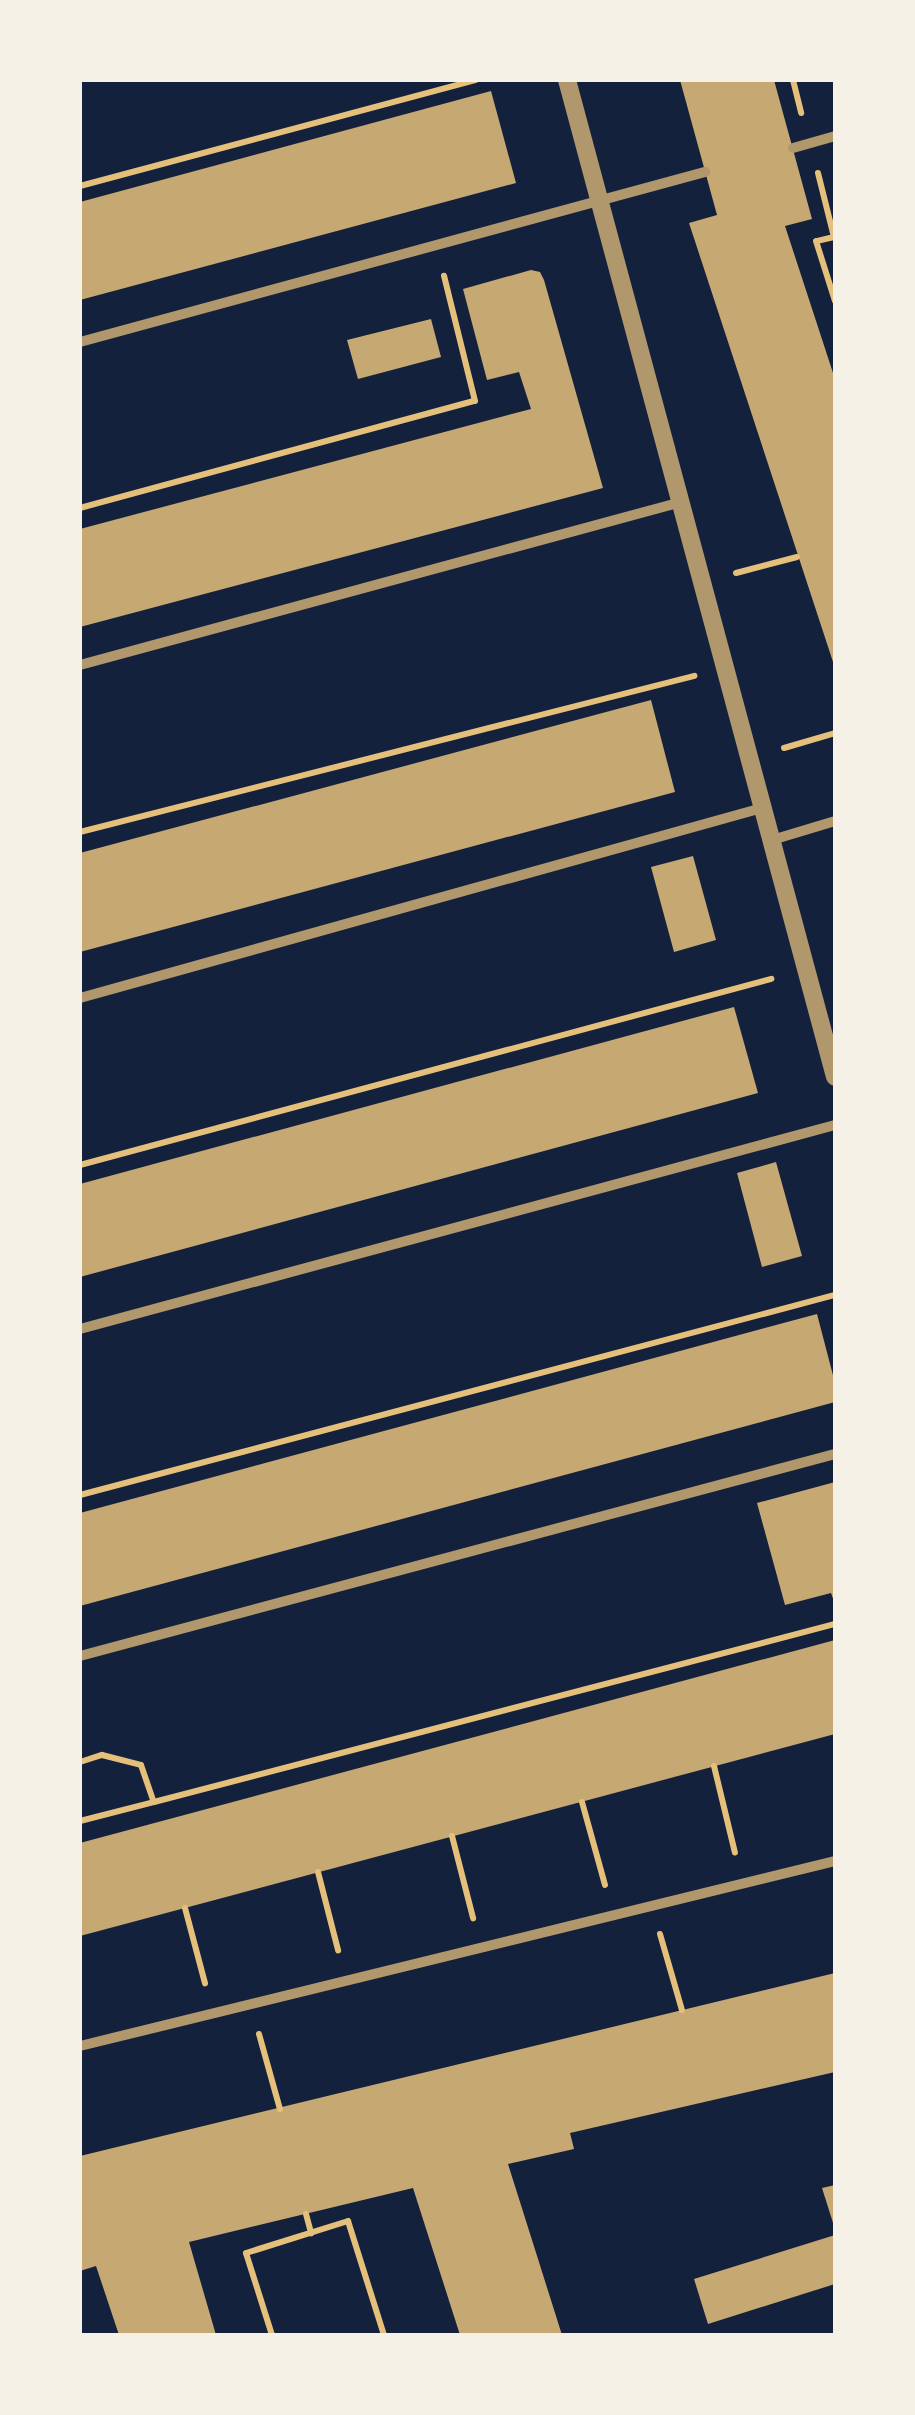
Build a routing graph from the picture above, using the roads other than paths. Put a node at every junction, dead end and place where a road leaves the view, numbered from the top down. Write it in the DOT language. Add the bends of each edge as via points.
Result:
graph roads {
  1 [pos="567,80"];
  2 [pos="835,136"];
  3 [pos="792,148"];
  4 [pos="706,172"];
  5 [pos="601,202"];
  6 [pos="80,342"];
  7 [pos="680,502"];
  8 [pos="80,665"];
  9 [pos="762,808"];
  10 [pos="835,822"];
  11 [pos="772,840"];
  12 [pos="80,998"];
  13 [pos="835,1077"];
  14 [pos="835,1125"];
  15 [pos="80,1330"];
  16 [pos="835,1454"];
  17 [pos="80,1656"];
  18 [pos="835,1862"];
  19 [pos="80,2046"];
  1 -- 5 [label="street"];
  2 -- 3 [label="street"];
  4 -- 5 [label="street"];
  5 -- 6 [label="street"];
  5 -- 7 [label="street"];
  7 -- 8 [label="street"];
  7 -- 9 [label="street"];
  9 -- 11 [label="street"];
  9 -- 12 [label="street"];
  10 -- 11 [label="street"];
  11 -- 13 [label="street"];
  14 -- 15 [label="street"];
  16 -- 17 [label="street"];
  18 -- 19 [label="street"];
}
